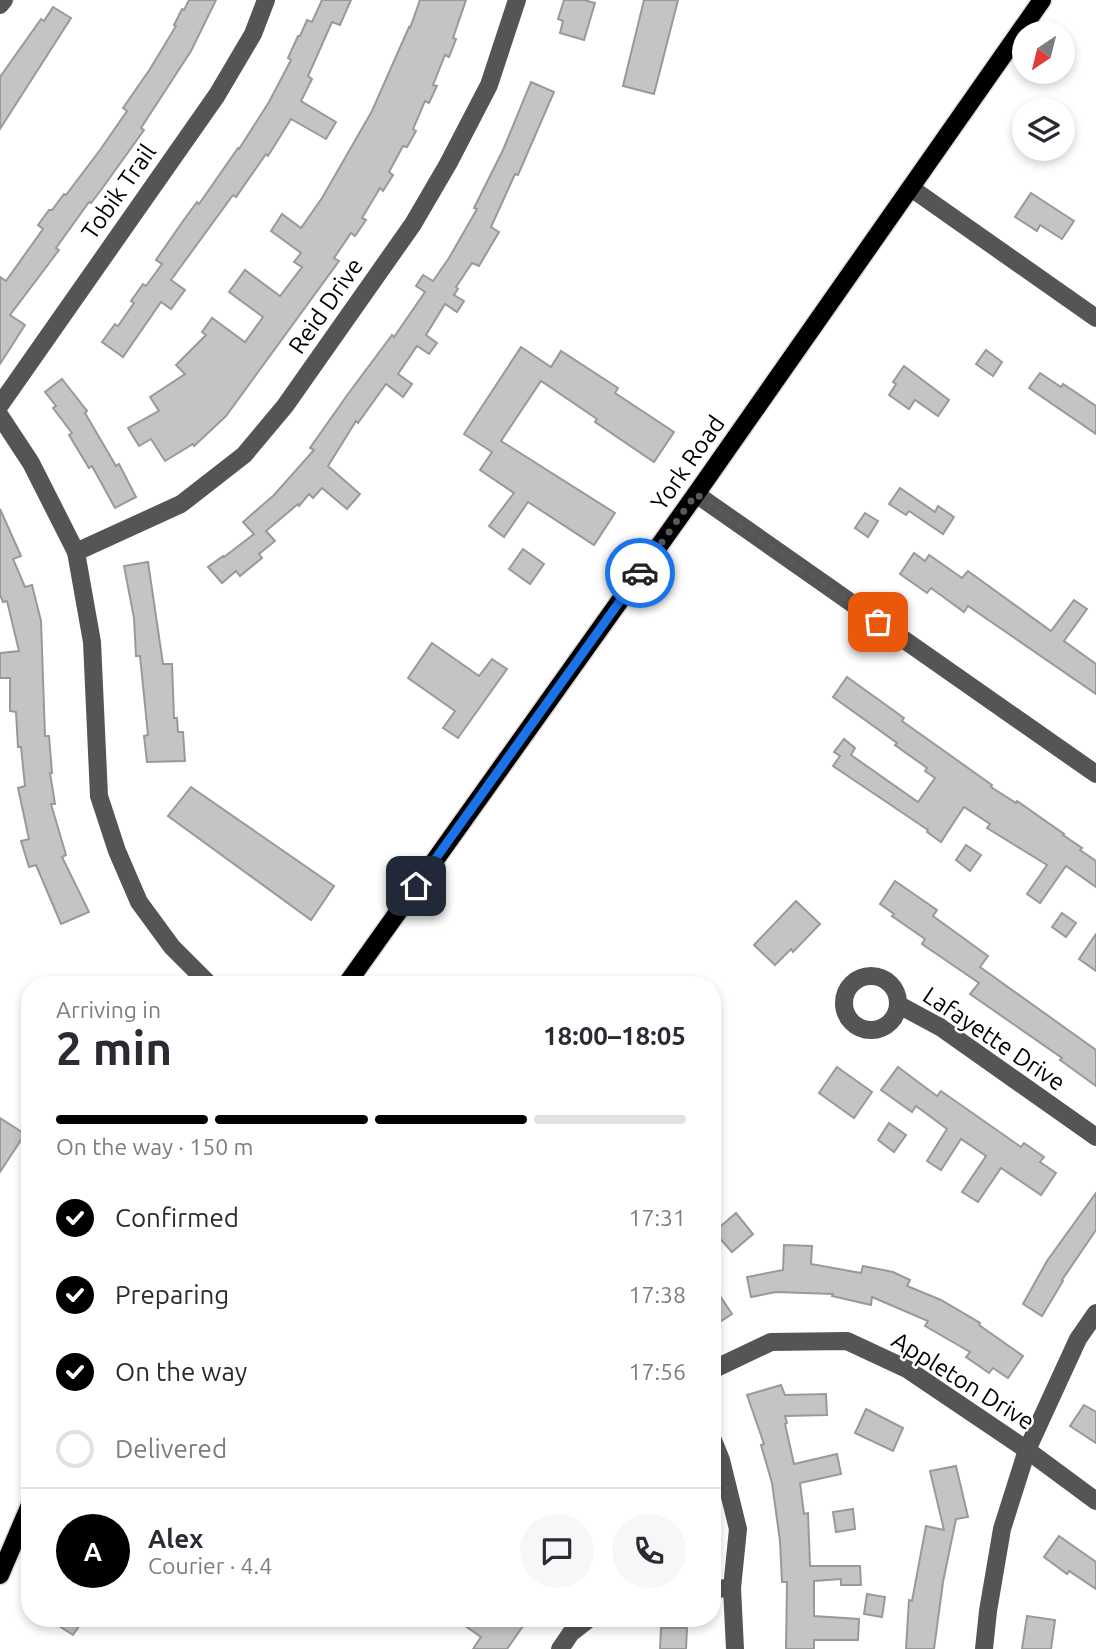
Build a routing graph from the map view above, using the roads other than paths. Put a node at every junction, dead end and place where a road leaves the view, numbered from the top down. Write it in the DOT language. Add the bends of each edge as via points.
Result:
graph roads {
  1 [pos="4,0"];
  2 [pos="266,0"];
  3 [pos="517,0"];
  4 [pos="1042,0"];
  5 [pos="0,5"];
  6 [pos="911,188"];
  7 [pos="1096,318"];
  8 [pos="0,405"];
  9 [pos="0,416"];
  10 [pos="696,494"];
  11 [pos="76,552"];
  12 [pos="1096,774"];
  13 [pos="201,976"];
  14 [pos="352,976"];
  15 [pos="899,1005"];
  16 [pos="1096,1137"];
  17 [pos="1096,1313"];
  18 [pos="721,1366"];
  19 [pos="1027,1450"];
  20 [pos="721,1460"];
  21 [pos="1096,1501"];
  22 [pos="21,1526"];
  23 [pos="0,1575"];
  24 [pos="732,1588"];
  25 [pos="721,1589"];
  26 [pos="579,1627"];
  27 [pos="560,1649"];
  28 [pos="735,1649"];
  29 [pos="984,1649"];
  1 -- 5 [label="street"];
  2 -- 8 [label="street, Tobik Trail" via="253,34 217,95"];
  3 -- 11 [label="street, Reid Drive" via="489,85 448,164 413,224 285,406 244,455 181,504"];
  4 -- 6 [label="main road, York Road"];
  6 -- 7 [label="street"];
  6 -- 10 [label="main road, York Road"];
  9 -- 11 [label="street" via="31,463"];
  10 -- 12 [label="street"];
  10 -- 14 [label="main road, York Road"];
  11 -- 13 [label="street" via="92,642 99,796 139,902 172,947"];
  15 -- 16 [label="street, Lafayette Drive" via="940,1027"];
  17 -- 19 [label="street" via="1078,1339"];
  18 -- 19 [label="street, Appleton Drive" via="771,1342 847,1341 907,1369"];
  19 -- 21 [label="street, Appleton Drive"];
  19 -- 29 [label="street" via="1002,1529"];
  20 -- 24 [label="street" via="738,1529"];
  22 -- 23 [label="main road"];
  24 -- 25 [label="street"];
  24 -- 28 [label="street"];
  26 -- 27 [label="street"];
}
